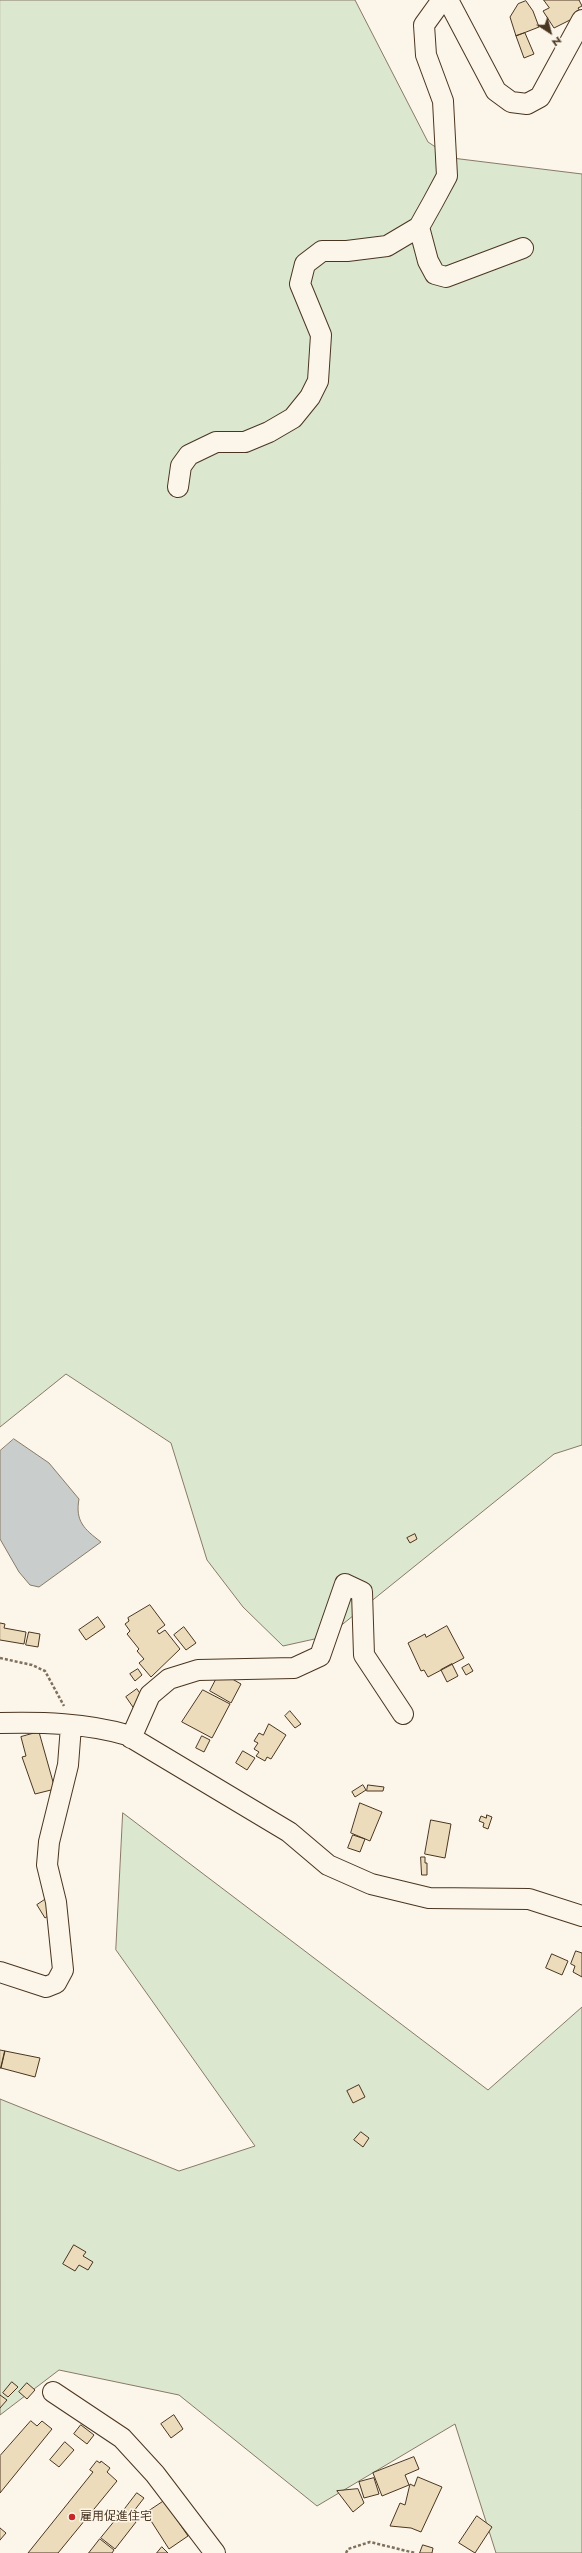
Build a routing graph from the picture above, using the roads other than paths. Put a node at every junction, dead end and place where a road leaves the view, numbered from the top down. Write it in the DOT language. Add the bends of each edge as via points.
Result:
graph roads {
  1 [pos="442,0"];
  2 [pos="448,0"];
  3 [pos="582,20"];
  4 [pos="419,228"];
  5 [pos="523,248"];
  6 [pos="178,487"];
  7 [pos="404,1714"];
  8 [pos="0,1723"];
  9 [pos="73,1726"];
  10 [pos="132,1738"];
  11 [pos="582,1916"];
  12 [pos="0,1972"];
  13 [pos="53,2392"];
  14 [pos="215,2553"];
  1 -- 4 [label="street" via="424,25 426,55 443,101 447,176"];
  2 -- 3 [label="street" via="496,91 511,102 527,104 540,97"];
  4 -- 5 [label="street" via="428,261 436,274 446,277"];
  4 -- 6 [label="street" via="387,246 347,252 322,251 305,264 300,284 321,334 318,381 310,398 293,418 269,432 245,442 216,442 189,455 181,466"];
  7 -- 10 [label="street" via="364,1655 362,1592 345,1584 320,1656 294,1668 198,1670 169,1679 150,1695"];
  8 -- 9 [label="street"];
  9 -- 10 [label="street" via="104,1728"];
  9 -- 12 [label="street" via="68,1765 49,1842 47,1865 56,1902 63,1970 56,1983 46,1987"];
  10 -- 11 [label="street" via="289,1832 328,1865 370,1884 429,1898 530,1899"];
  13 -- 14 [label="street" via="122,2438 155,2474"];
}
